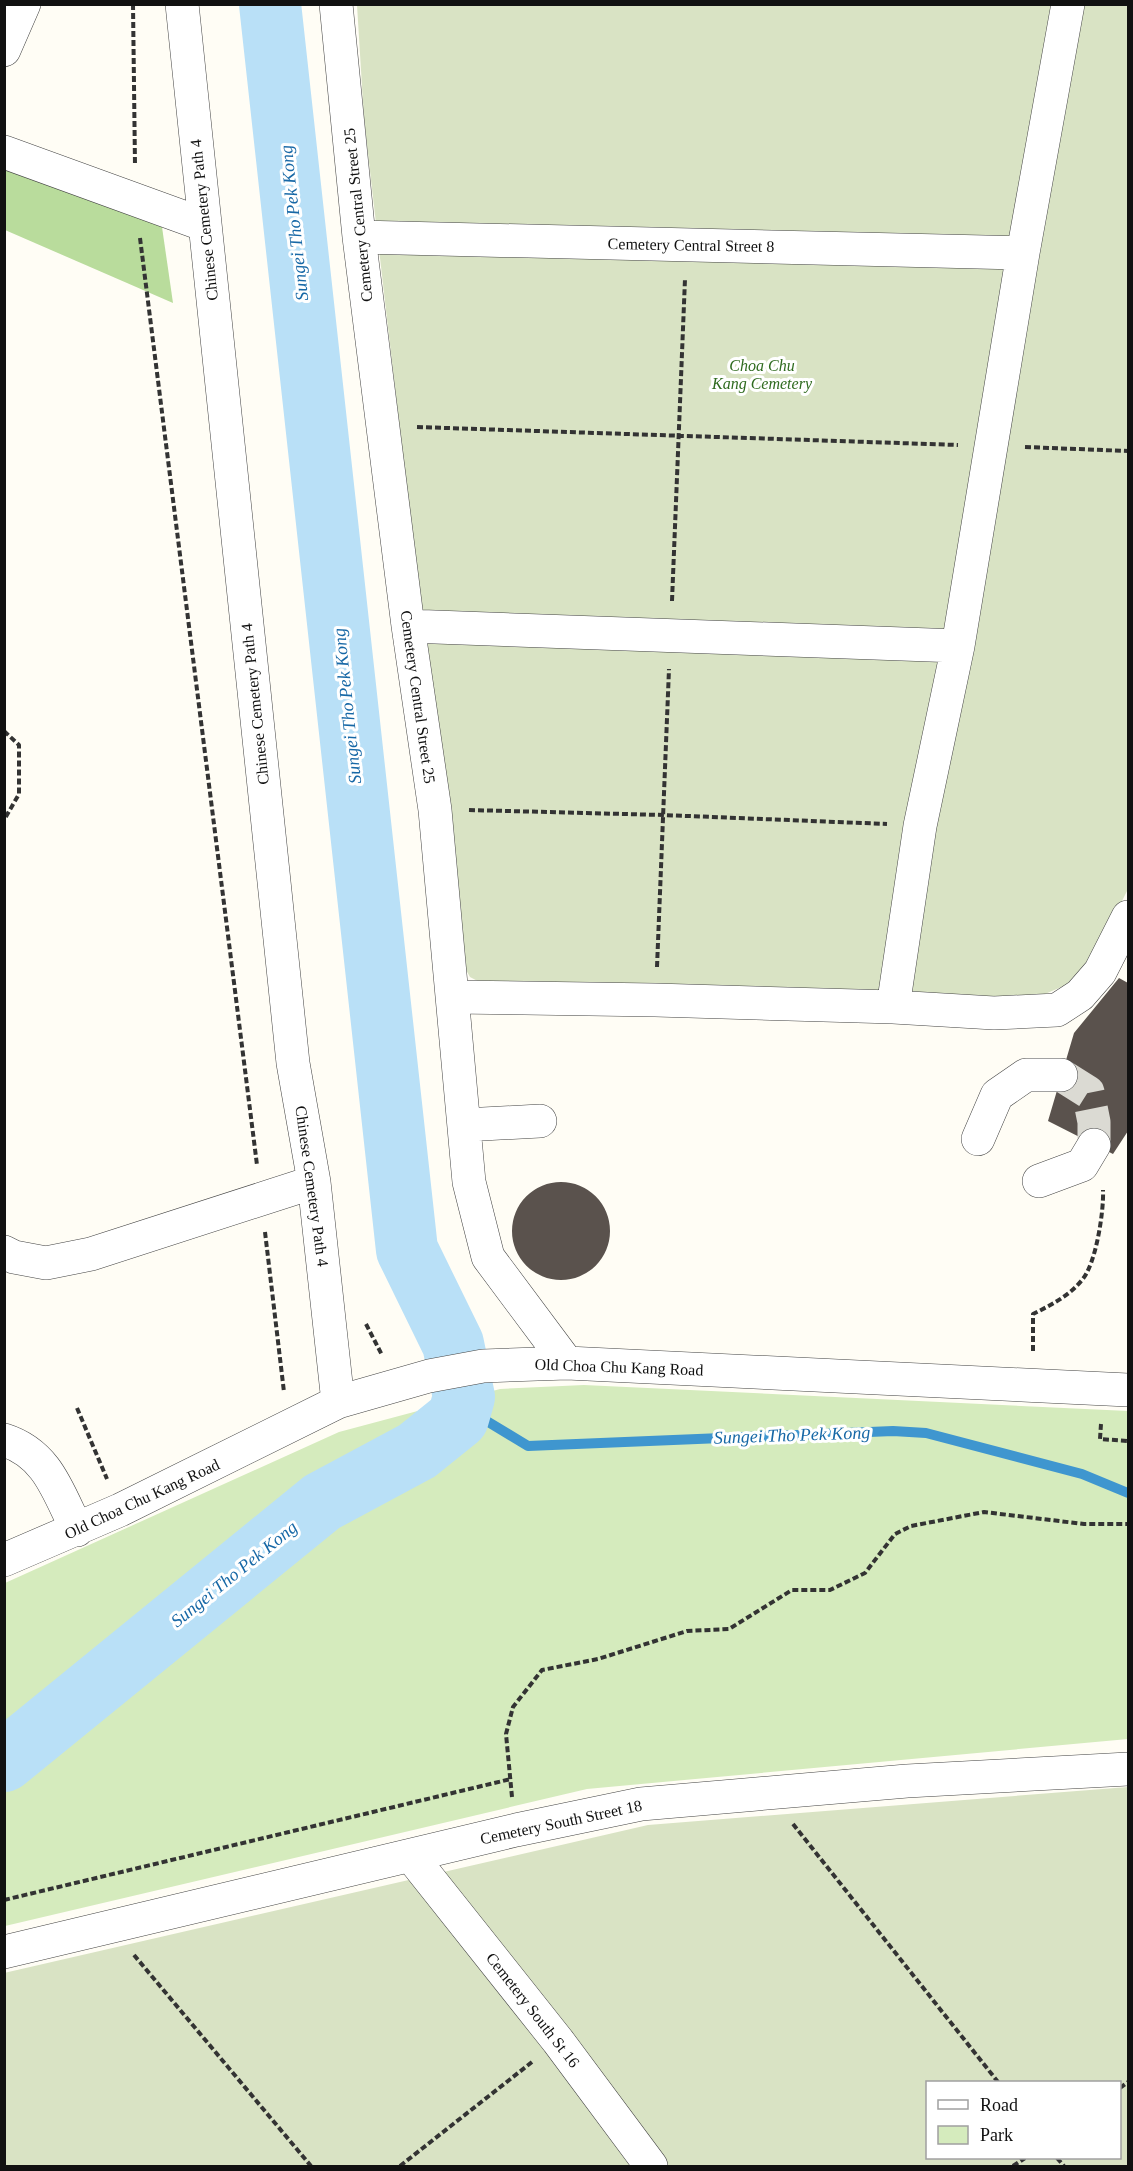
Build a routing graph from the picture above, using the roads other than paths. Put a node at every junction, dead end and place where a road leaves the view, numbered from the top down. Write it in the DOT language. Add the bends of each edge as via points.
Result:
graph roads {
  1 [pos="24,4"];
  2 [pos="182,4"];
  3 [pos="336,4"];
  4 [pos="1068,4"];
  5 [pos="4,50"];
  6 [pos="4,152"];
  7 [pos="205,225"];
  8 [pos="359,237"];
  9 [pos="1023,253"];
  10 [pos="408,626"];
  11 [pos="958,646"];
  12 [pos="1128,917"];
  13 [pos="1121,951"];
  14 [pos="454,997"];
  15 [pos="893,1007"];
  16 [pos="1061,1075"];
  17 [pos="540,1121"];
  18 [pos="464,1125"];
  19 [pos="978,1139"];
  20 [pos="1094,1145"];
  21 [pos="1039,1181"];
  22 [pos="314,1182"];
  23 [pos="4,1252"];
  24 [pos="567,1363"];
  25 [pos="1128,1390"];
  26 [pos="338,1402"];
  27 [pos="4,1440"];
  28 [pos="77,1530"];
  29 [pos="4,1560"];
  30 [pos="1128,1769"];
  31 [pos="411,1856"];
  32 [pos="4,1952"];
  33 [pos="651,2166"];
  1 -- 5 [label="street"];
  2 -- 7 [label="street, Chinese Cemetery Path 4"];
  3 -- 8 [label="street, Cemetery Central Street 25"];
  4 -- 9 [label="street"];
  6 -- 7 [label="street"];
  7 -- 22 [label="street, Chinese Cemetery Path 4" via="293,1063"];
  8 -- 9 [label="street, Cemetery Central Street 8"];
  8 -- 10 [label="street, Cemetery Central Street 25"];
  9 -- 11 [label="street"];
  10 -- 11 [label="street"];
  10 -- 14 [label="street, Cemetery Central Street 25" via="435,810"];
  11 -- 15 [label="street" via="920,826"];
  12 -- 13 [label="street"];
  13 -- 15 [label="street" via="1080,995 1058,1010 994,1013"];
  14 -- 15 [label="street"];
  14 -- 18 [label="street, Cemetery Central Street 25"];
  16 -- 19 [label="street" via="1026,1075 996,1095"];
  17 -- 18 [label="street"];
  18 -- 24 [label="street, Cemetery Central Street 25" via="469,1182 488,1257"];
  20 -- 21 [label="street" via="1082,1165"];
  22 -- 23 [label="street" via="91,1254 46,1263"];
  22 -- 26 [label="street, Chinese Cemetery Path 4"];
  24 -- 25 [label="street, Old Choa Chu Kang Road"];
  24 -- 26 [label="street, Old Choa Chu Kang Road" via="483,1366 429,1376"];
  26 -- 28 [label="street, Old Choa Chu Kang Road"];
  27 -- 28 [label="street" via="18,1444 45,1465"];
  28 -- 29 [label="street, Old Choa Chu Kang Road"];
  30 -- 31 [label="street, Cemetery South Street 18" via="907,1781 641,1804"];
  31 -- 32 [label="street, Cemetery South Street 18"];
  31 -- 33 [label="street, Cemetery South St 16"];
}
